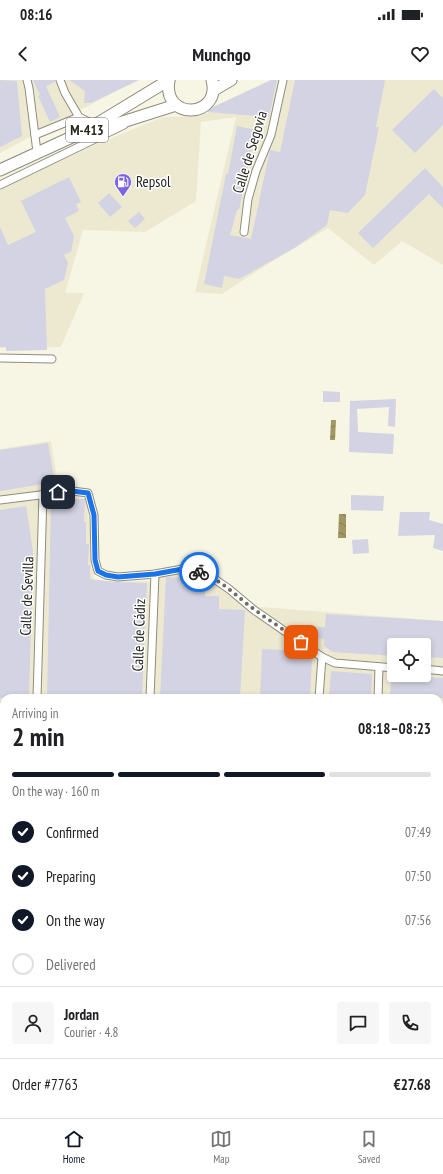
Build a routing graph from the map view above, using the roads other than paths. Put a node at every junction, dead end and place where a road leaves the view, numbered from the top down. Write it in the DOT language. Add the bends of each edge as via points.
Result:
graph roads {
  1 [pos="27,80"];
  2 [pos="60,80"];
  3 [pos="169,80"];
  4 [pos="231,80"];
  5 [pos="283,80"];
  6 [pos="213,85"];
  7 [pos="176,105"];
  8 [pos="79,117"];
  9 [pos="135,118"];
  10 [pos="95,126"];
  11 [pos="35,135"];
  12 [pos="37,152"];
  13 [pos="0,170"];
  14 [pos="0,178"];
  15 [pos="0,186"];
  16 [pos="244,232"];
  17 [pos="0,358"];
  18 [pos="52,359"];
  19 [pos="43,494"];
  20 [pos="0,500"];
  21 [pos="155,574"];
  22 [pos="322,657"];
  23 [pos="379,667"];
  24 [pos="387,668"];
  25 [pos="431,670"];
  26 [pos="443,671"];
  27 [pos="37,694"];
  28 [pos="150,694"];
  29 [pos="320,694"];
  30 [pos="378,694"];
  1 -- 11 [label="street"];
  2 -- 8 [label="street"];
  3 -- 7 [label="main road, M-413" via="170,98"];
  3 -- 10 [label="main road, M-413"];
  4 -- 6 [label="main road"];
  5 -- 16 [label="street, Calle de Segovia" via="271,135 248,199"];
  6 -- 7 [label="main road" via="208,103 201,108 188,110"];
  7 -- 9 [label="main road, M-413"];
  8 -- 10 [label="street"];
  8 -- 11 [label="street"];
  9 -- 14 [label="main road, M-413" via="110,126"];
  9 -- 15 [label="street"];
  10 -- 12 [label="main road, M-413"];
  11 -- 12 [label="street"];
  12 -- 13 [label="main road, M-413"];
  17 -- 18 [label="street"];
  19 -- 20 [label="street"];
  19 -- 21 [label="street" via="72,491 88,493 94,515 95,560 98,571 118,577"];
  19 -- 27 [label="street, Calle de Sevilla"];
  21 -- 22 [label="street" via="188,568 207,574"];
  21 -- 28 [label="street, Calle de Cádiz"];
  22 -- 23 [label="street" via="335,663"];
  22 -- 29 [label="street"];
  23 -- 24 [label="street"];
  23 -- 30 [label="street"];
  25 -- 26 [label="street"];
}
